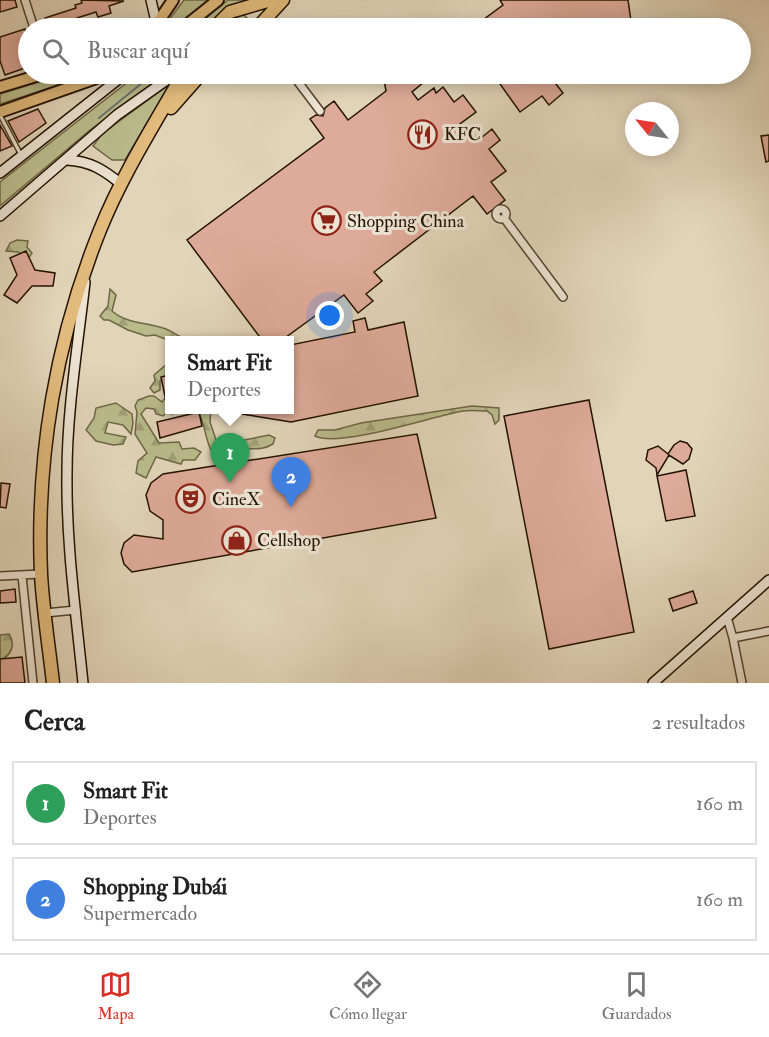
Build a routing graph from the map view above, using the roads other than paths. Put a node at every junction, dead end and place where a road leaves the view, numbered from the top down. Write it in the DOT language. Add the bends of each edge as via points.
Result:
graph roads {
  1 [pos="25,0"];
  2 [pos="151,0"];
  3 [pos="156,0"];
  4 [pos="218,0"];
  5 [pos="271,0"];
  6 [pos="283,0"];
  7 [pos="250,3"];
  8 [pos="171,4"];
  9 [pos="31,18"];
  10 [pos="154,18"];
  11 [pos="162,18"];
  12 [pos="196,18"];
  13 [pos="224,18"];
  14 [pos="254,18"];
  15 [pos="266,18"];
  16 [pos="18,82"];
  17 [pos="80,84"];
  18 [pos="112,84"];
  19 [pos="161,84"];
  20 [pos="177,84"];
  21 [pos="192,84"];
  22 [pos="300,84"];
  23 [pos="0,87"];
  24 [pos="320,111"];
  25 [pos="0,113"];
  26 [pos="155,123"];
  27 [pos="21,156"];
  28 [pos="67,160"];
  29 [pos="0,173"];
  30 [pos="121,184"];
  31 [pos="497,209"];
  32 [pos="0,216"];
  33 [pos="87,265"];
  34 [pos="563,297"];
  35 [pos="41,574"];
  36 [pos="0,576"];
  37 [pos="22,576"];
  38 [pos="769,581"];
  39 [pos="76,610"];
  40 [pos="45,613"];
  41 [pos="727,617"];
  42 [pos="769,631"];
  43 [pos="733,638"];
  44 [pos="33,683"];
  45 [pos="53,683"];
  46 [pos="83,683"];
  47 [pos="653,683"];
  48 [pos="741,683"];
  1 -- 9 [label="street"];
  2 -- 10 [label="street"];
  3 -- 8 [label="street"];
  4 -- 12 [label="main road"];
  5 -- 7 [label="highway"];
  6 -- 15 [label="highway"];
  7 -- 13 [label="highway"];
  7 -- 14 [label="highway"];
  8 -- 11 [label="main road"];
  16 -- 23 [label="main road"];
  17 -- 25 [label="main road"];
  18 -- 27 [label="street"];
  19 -- 28 [label="street" via="117,115"];
  20 -- 26 [label="highway"];
  21 -- 26 [label="highway"];
  22 -- 24 [label="street"];
  25 -- 27 [label="lane"];
  26 -- 30 [label="highway"];
  27 -- 29 [label="street"];
  28 -- 30 [label="street" via="96,166"];
  28 -- 32 [label="street"];
  30 -- 33 [label="highway"];
  31 -- 34 [label="street" via="496,217 504,218"];
  33 -- 35 [label="highway" via="63,349 46,434 41,478"];
  33 -- 39 [label="street" via="68,438 70,559"];
  35 -- 37 [label="street"];
  35 -- 40 [label="highway"];
  36 -- 37 [label="street"];
  37 -- 44 [label="street"];
  38 -- 41 [label="street"];
  39 -- 40 [label="street"];
  39 -- 46 [label="street"];
  40 -- 45 [label="highway"];
  41 -- 43 [label="street"];
  41 -- 47 [label="street"];
  42 -- 43 [label="street"];
  43 -- 48 [label="street"];
}
